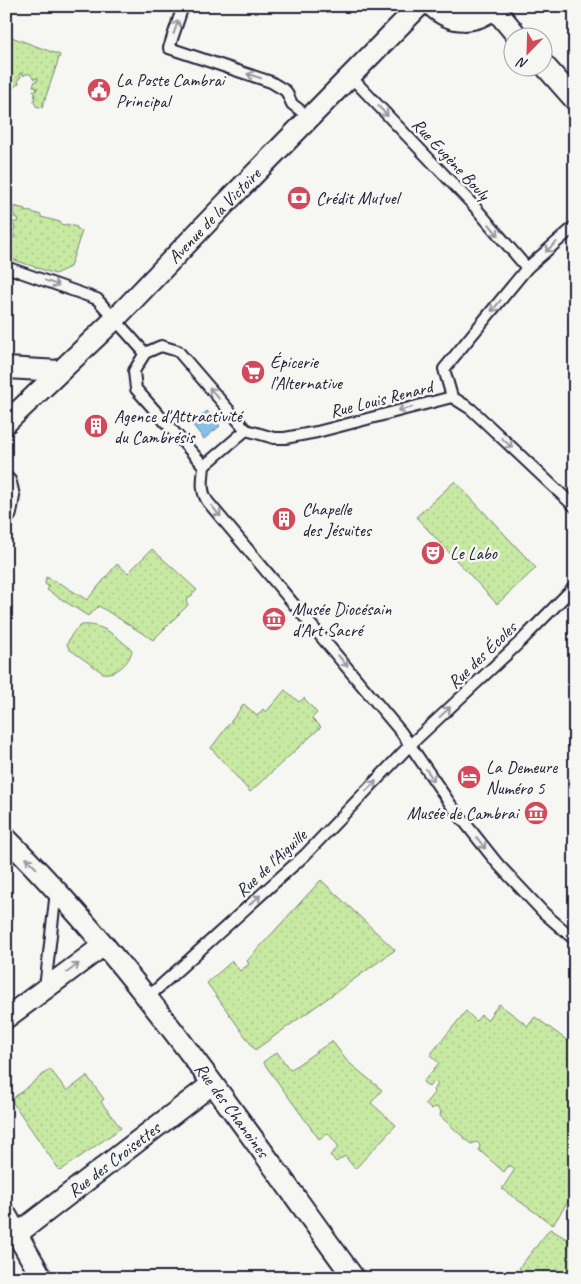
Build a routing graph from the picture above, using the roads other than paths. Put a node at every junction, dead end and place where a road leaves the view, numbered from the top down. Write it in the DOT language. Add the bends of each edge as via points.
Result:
graph roads {
  1 [pos="183,6"];
  2 [pos="420,6"];
  3 [pos="432,6"];
  4 [pos="495,7"];
  5 [pos="511,28"];
  6 [pos="350,76"];
  7 [pos="554,76"];
  8 [pos="575,100"];
  9 [pos="309,117"];
  10 [pos="575,226"];
  11 [pos="6,267"];
  12 [pos="527,268"];
  13 [pos="115,319"];
  14 [pos="145,353"];
  15 [pos="6,368"];
  16 [pos="60,371"];
  17 [pos="452,397"];
  18 [pos="6,422"];
  19 [pos="246,430"];
  20 [pos="204,466"];
  21 [pos="6,483"];
  22 [pos="575,506"];
  23 [pos="6,513"];
  24 [pos="575,586"];
  25 [pos="410,745"];
  26 [pos="6,838"];
  27 [pos="56,889"];
  28 [pos="575,940"];
  29 [pos="104,945"];
  30 [pos="45,989"];
  31 [pos="147,998"];
  32 [pos="6,1018"];
  33 [pos="212,1084"];
  34 [pos="6,1216"];
  35 [pos="17,1234"];
  36 [pos="42,1278"];
  37 [pos="354,1278"];
  9 -- 1 [label="lane, one-way" via="292,104 286,91 271,82 168,48"];
  2 -- 6 [label="street, Avenue de la Victoire"];
  3 -- 4 [label="street" via="446,16 472,20"];
  4 -- 5 [label="street"];
  6 -- 9 [label="street, Avenue de la Victoire"];
  6 -- 12 [label="lane, Rue Eugène Bouly, one-way" via="474,206"];
  7 -- 8 [label="street"];
  9 -- 13 [label="street, Avenue de la Victoire"];
  10 -- 12 [label="lane, Rue Louis Renard, one-way"];
  11 -- 13 [label="lane, one-way" via="97,299"];
  12 -- 17 [label="lane, Rue Louis Renard, one-way" via="444,368"];
  13 -- 14 [label="lane"];
  13 -- 16 [label="street, Avenue de la Victoire"];
  19 -- 14 [label="lane, one-way" via="178,351 161,346"];
  14 -- 20 [label="lane" via="134,371 136,389"];
  15 -- 16 [label="street"];
  16 -- 18 [label="street, Avenue de la Victoire"];
  17 -- 19 [label="lane, Rue Louis Renard, one-way" via="285,438 266,437"];
  17 -- 22 [label="lane, one-way" via="471,409"];
  19 -- 20 [label="lane"];
  20 -- 25 [label="lane, one-way" via="202,487 208,502"];
  21 -- 23 [label="street" via="9,496"];
  25 -- 24 [label="lane, Rue des Écoles, one-way"];
  25 -- 28 [label="lane, one-way" via="451,805 497,863 544,913"];
  31 -- 25 [label="lane, Rue de l'Aiguille, one-way" via="305,855"];
  27 -- 26 [label="street, Rue des Chanoines, one-way"];
  27 -- 29 [label="street, Rue des Chanoines"];
  27 -- 30 [label="lane"];
  30 -- 29 [label="street, one-way"];
  29 -- 31 [label="street, Rue des Chanoines"];
  30 -- 32 [label="street"];
  31 -- 33 [label="street, Rue des Chanoines"];
  33 -- 35 [label="street, Rue des Croisettes"];
  33 -- 37 [label="street, Rue des Chanoines"];
  34 -- 35 [label="street"];
  35 -- 36 [label="street"];
}
